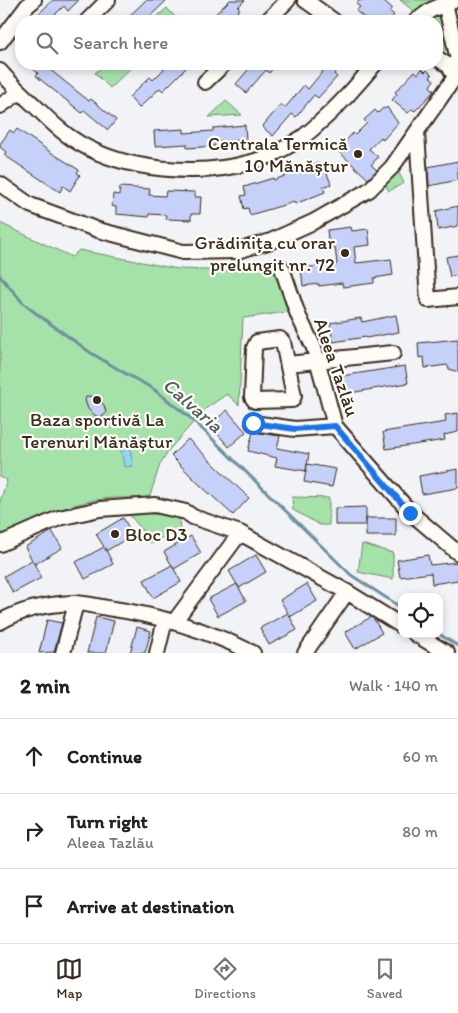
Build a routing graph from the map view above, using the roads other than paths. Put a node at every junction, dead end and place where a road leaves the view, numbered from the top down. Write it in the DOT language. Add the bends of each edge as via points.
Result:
graph roads {
  1 [pos="34,0"];
  2 [pos="108,0"];
  3 [pos="288,0"];
  4 [pos="305,0"];
  5 [pos="450,2"];
  6 [pos="20,15"];
  7 [pos="93,15"];
  8 [pos="273,15"];
  9 [pos="326,15"];
  10 [pos="424,15"];
  11 [pos="15,22"];
  12 [pos="0,42"];
  13 [pos="458,60"];
  14 [pos="443,62"];
  15 [pos="218,70"];
  16 [pos="370,70"];
  17 [pos="0,71"];
  18 [pos="205,82"];
  19 [pos="20,92"];
  20 [pos="0,106"];
  21 [pos="417,133"];
  22 [pos="0,184"];
  23 [pos="282,268"];
  24 [pos="458,297"];
  25 [pos="393,353"];
  26 [pos="317,361"];
  27 [pos="288,364"];
  28 [pos="253,423"];
  29 [pos="335,426"];
  30 [pos="240,533"];
  31 [pos="0,544"];
  32 [pos="458,553"];
  33 [pos="347,592"];
  34 [pos="76,603"];
  35 [pos="169,621"];
  36 [pos="0,622"];
  37 [pos="398,624"];
  38 [pos="422,638"];
  39 [pos="63,653"];
  40 [pos="156,653"];
  41 [pos="252,653"];
  42 [pos="305,653"];
  43 [pos="447,653"];
  1 -- 6 [label="street"];
  2 -- 7 [label="street"];
  3 -- 8 [label="street"];
  4 -- 9 [label="street"];
  5 -- 10 [label="street"];
  5 -- 13 [label="street"];
  11 -- 12 [label="street"];
  14 -- 21 [label="street" via="455,77"];
  15 -- 18 [label="street"];
  16 -- 19 [label="street" via="333,111 304,136 278,152 253,162 202,169 144,166 102,155 63,132"];
  17 -- 19 [label="street"];
  19 -- 20 [label="street"];
  21 -- 22 [label="street" via="392,167 369,190 313,222 237,252 183,252 98,230 30,205"];
  21 -- 24 [label="street" via="428,300"];
  23 -- 26 [label="street, Aleea Tazlău"];
  25 -- 26 [label="street"];
  26 -- 27 [label="street"];
  26 -- 29 [label="street, Aleea Tazlău"];
  27 -- 27 [label="street" via="280,339 257,342 252,397 255,401 292,400"];
  28 -- 29 [label="street" via="295,429"];
  29 -- 32 [label="street, Aleea Tazlău" via="410,513"];
  30 -- 31 [label="street" via="186,512 155,505 100,509 59,518 30,527"];
  30 -- 33 [label="street"];
  30 -- 35 [label="street"];
  33 -- 37 [label="street"];
  33 -- 42 [label="street"];
  34 -- 35 [label="street"];
  34 -- 36 [label="street" via="34,608"];
  34 -- 39 [label="street"];
  35 -- 40 [label="street"];
  35 -- 41 [label="street" via="216,636"];
  38 -- 43 [label="street"];
}
